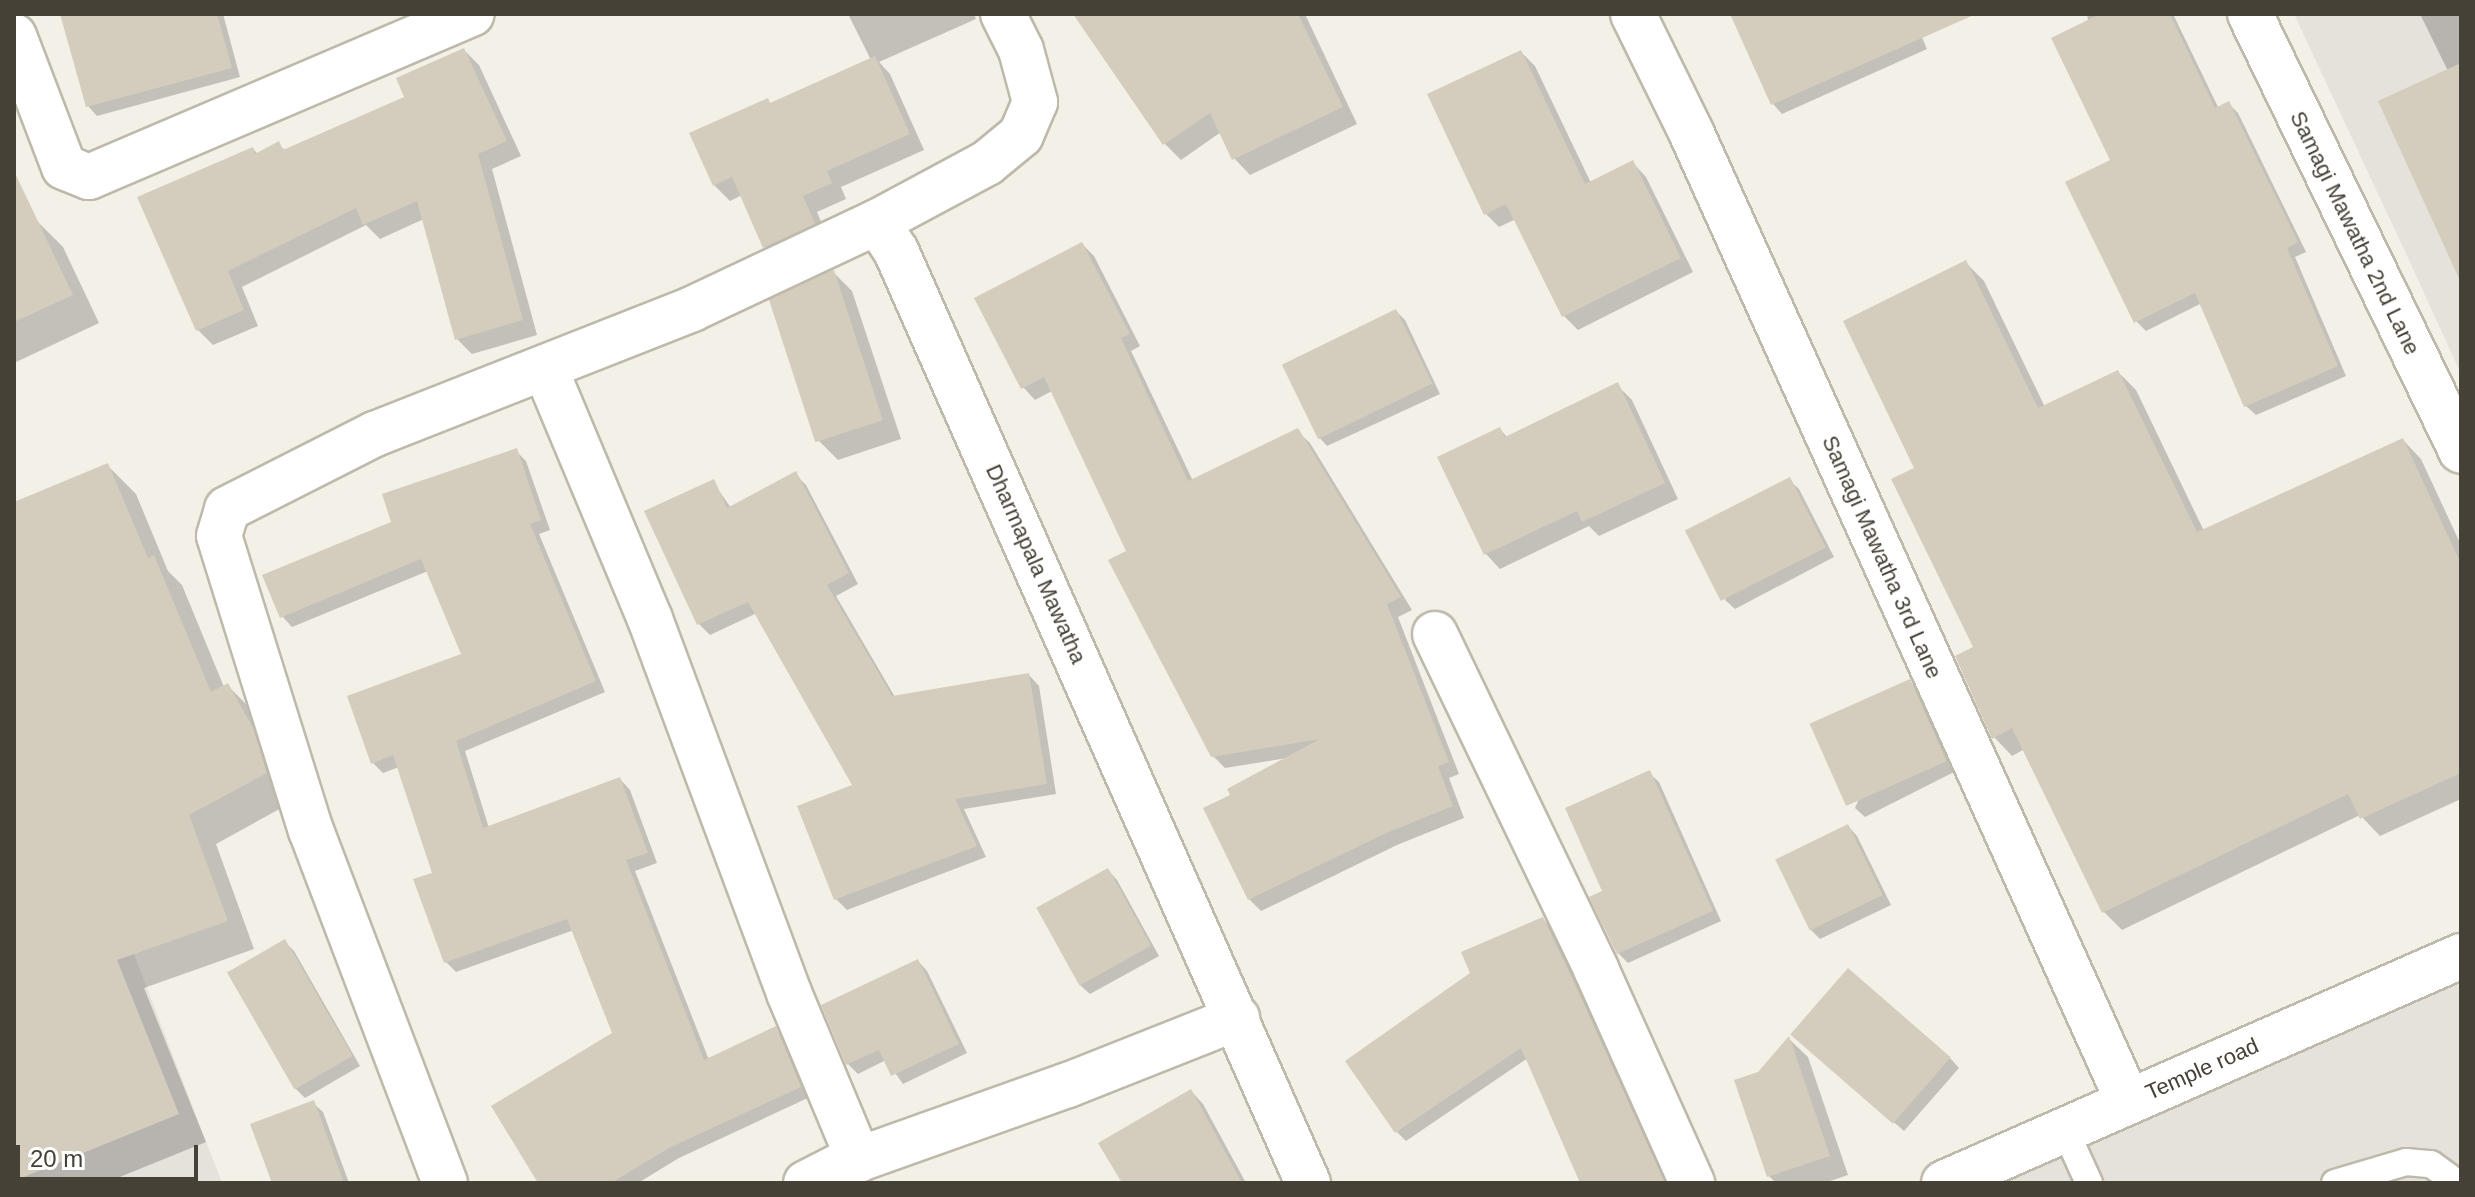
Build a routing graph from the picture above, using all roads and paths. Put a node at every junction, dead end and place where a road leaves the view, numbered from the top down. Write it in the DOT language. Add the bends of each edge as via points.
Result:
graph roads {
  1 [pos="472,14"];
  2 [pos="1003,14"];
  3 [pos="1633,14"];
  4 [pos="2250,14"];
  5 [pos="14,36"];
  6 [pos="877,222"];
  7 [pos="545,368"];
  8 [pos="2461,451"];
  9 [pos="1435,634"];
  10 [pos="2461,956"];
  11 [pos="1237,1018"];
  12 [pos="2128,1101"];
  13 [pos="2065,1130"];
  14 [pos="859,1160"];
  15 [pos="445,1183"];
  16 [pos="806,1183"];
  17 [pos="1308,1183"];
  18 [pos="1692,1183"];
  19 [pos="1944,1183"];
  20 [pos="2089,1183"];
  21 [pos="2335,1183"];
  22 [pos="2457,1183"];
  1 -- 5 [label="street" via="89,177 64,167"];
  2 -- 6 [label="street" via="1021,50 1035,102 1021,135 987,163"];
  3 -- 12 [label="street, Samagi Mawatha 3rd Lane"];
  4 -- 8 [label="street, Samagi Mawatha 2nd Lane"];
  6 -- 7 [label="street" via="692,309"];
  6 -- 11 [label="street, Dharmapala Mawatha" via="896,251"];
  7 -- 14 [label="street" via="650,619 789,993"];
  7 -- 15 [label="street" via="375,434 227,509 219,536 311,831"];
  9 -- 18 [label="street"];
  10 -- 12 [label="street, Temple road"];
  11 -- 14 [label="street"];
  11 -- 17 [label="street, Dharmapala Mawatha"];
  12 -- 13 [label="street, Temple road"];
  13 -- 19 [label="street, Temple road"];
  13 -- 20 [label="lane"];
  14 -- 16 [label="street"];
  21 -- 22 [label="lane" via="2406,1162 2431,1164"];
}
